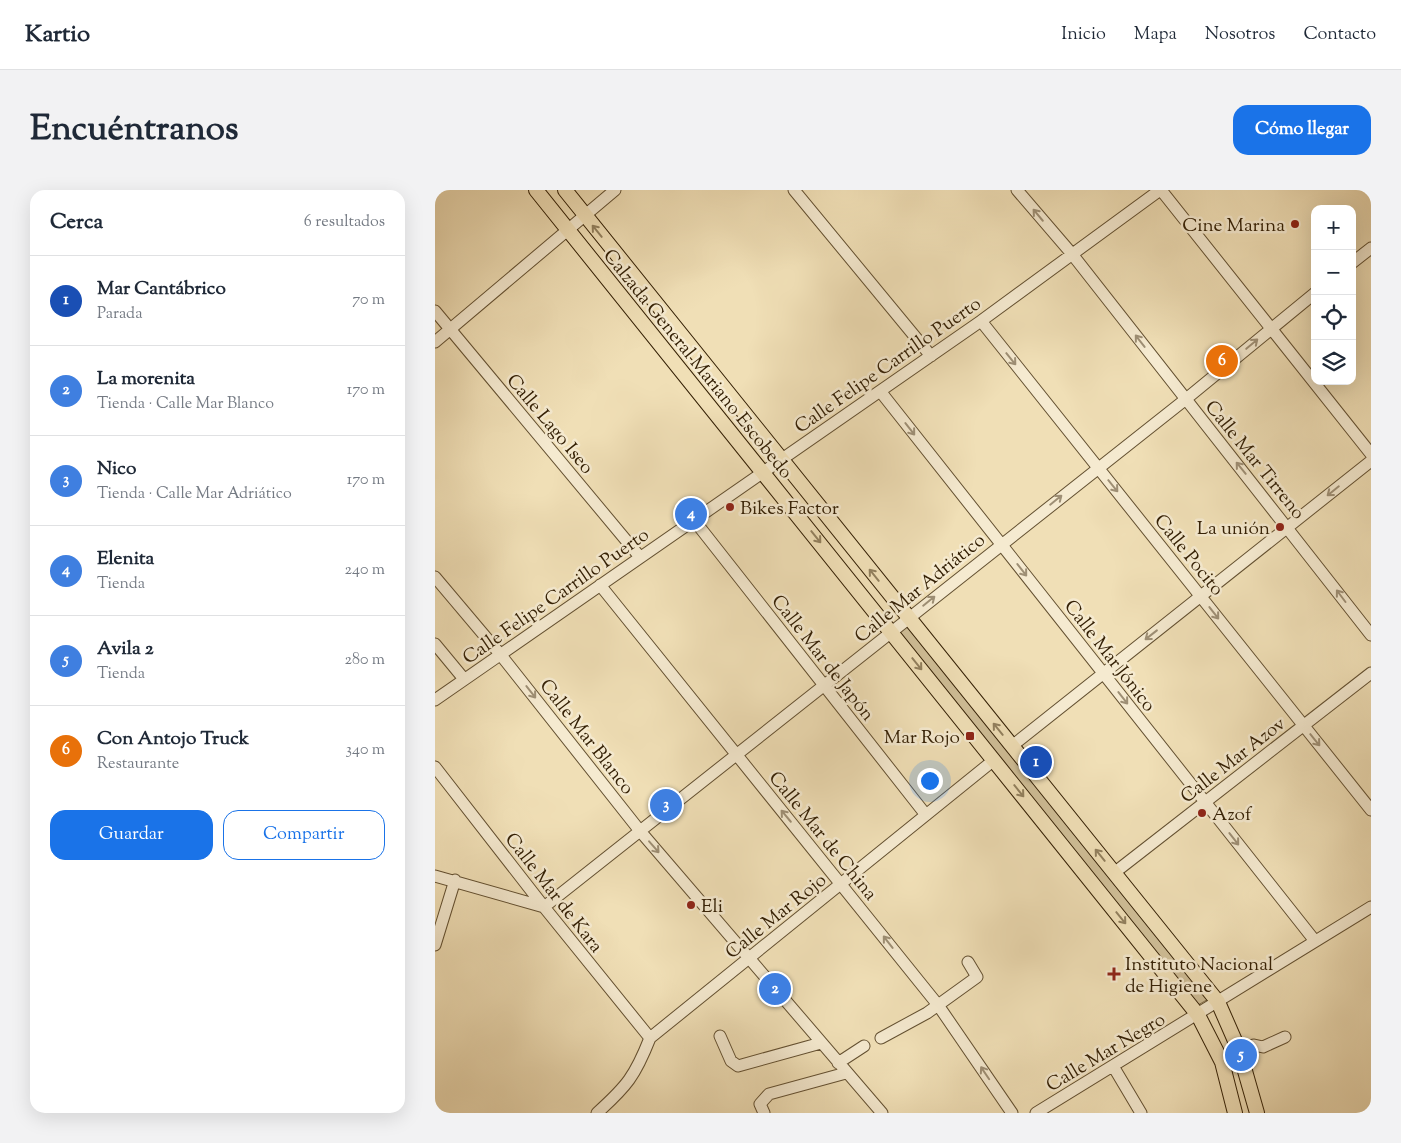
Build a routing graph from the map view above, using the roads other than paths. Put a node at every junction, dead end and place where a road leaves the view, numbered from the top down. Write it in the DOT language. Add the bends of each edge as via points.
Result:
graph roads {
  1 [pos="536,190"];
  2 [pos="565,190"];
  3 [pos="615,190"];
  4 [pos="794,190"];
  5 [pos="1017,190"];
  6 [pos="1161,190"];
  7 [pos="585,216"];
  8 [pos="568,230"];
  9 [pos="1371,248"];
  10 [pos="1072,254"];
  11 [pos="1356,260"];
  12 [pos="1312,295"];
  13 [pos="435,311"];
  14 [pos="981,321"];
  15 [pos="450,329"];
  16 [pos="1270,329"];
  17 [pos="435,342"];
  18 [pos="931,356"];
  19 [pos="880,391"];
  20 [pos="1185,399"];
  21 [pos="1371,454"];
  22 [pos="781,459"];
  23 [pos="1371,461"];
  24 [pos="1097,467"];
  25 [pos="763,472"];
  26 [pos="694,520"];
  27 [pos="1289,527"];
  28 [pos="1001,544"];
  29 [pos="640,557"];
  30 [pos="435,577"];
  31 [pos="600,585"];
  32 [pos="1201,596"];
  33 [pos="909,617"];
  34 [pos="891,632"];
  35 [pos="1371,635"];
  36 [pos="438,652"];
  37 [pos="500,654"];
  38 [pos="1103,672"];
  39 [pos="1371,673"];
  40 [pos="464,680"];
  41 [pos="824,684"];
  42 [pos="435,700"];
  43 [pos="1304,725"];
  44 [pos="1011,746"];
  45 [pos="736,755"];
  46 [pos="994,760"];
  47 [pos="435,767"];
  48 [pos="1205,802"];
  49 [pos="1371,810"];
  50 [pos="926,815"];
  51 [pos="640,831"];
  52 [pos="1114,873"];
  53 [pos="435,876"];
  54 [pos="455,880"];
  55 [pos="842,883"];
  56 [pos="1371,907"];
  57 [pos="544,908"];
  58 [pos="1315,941"];
  59 [pos="435,945"];
  60 [pos="749,958"];
  61 [pos="968,962"];
  62 [pos="1218,1002"];
  63 [pos="938,1005"];
  64 [pos="1198,1015"];
  65 [pos="720,1036"];
  66 [pos="1285,1037"];
  67 [pos="650,1038"];
  68 [pos="881,1038"];
  69 [pos="821,1043"];
  70 [pos="864,1046"];
  71 [pos="1239,1050"];
  72 [pos="838,1063"];
  73 [pos="1113,1066"];
  74 [pos="846,1073"];
  75 [pos="597,1113"];
  76 [pos="765,1113"];
  77 [pos="882,1113"];
  78 [pos="1012,1113"];
  79 [pos="1036,1113"];
  80 [pos="1141,1113"];
  81 [pos="1235,1113"];
  82 [pos="1257,1113"];
  1 -- 8 [label="main road, Calzada General Mariano Escobedo"];
  2 -- 7 [label="main road, Calzada General Mariano Escobedo"];
  3 -- 7 [label="street"];
  4 -- 18 [label="street"];
  10 -- 5 [label="street, Calle Mar Tirreno, one-way"];
  6 -- 10 [label="street, Calle Felipe Carrillo Puerto"];
  6 -- 16 [label="street"];
  7 -- 8 [label="street"];
  22 -- 7 [label="main road, Calzada General Mariano Escobedo, one-way"];
  8 -- 15 [label="street"];
  8 -- 25 [label="main road, Calzada General Mariano Escobedo"];
  9 -- 11 [label="street"];
  10 -- 14 [label="street, Calle Felipe Carrillo Puerto"];
  20 -- 10 [label="street, Calle Mar Tirreno, one-way"];
  12 -- 16 [label="street, Calle Mar Adriático"];
  13 -- 15 [label="street, Calle Lago Iseo"];
  14 -- 18 [label="street, Calle Felipe Carrillo Puerto"];
  14 -- 24 [label="street, Calle Pocito, one-way"];
  15 -- 17 [label="street"];
  15 -- 29 [label="street, Calle Lago Iseo"];
  20 -- 16 [label="street, Calle Mar Adriático, one-way"];
  16 -- 21 [label="street"];
  18 -- 19 [label="street, Calle Felipe Carrillo Puerto"];
  19 -- 22 [label="street, Calle Felipe Carrillo Puerto"];
  19 -- 28 [label="street, Calle Mar Jónico, one-way"];
  20 -- 24 [label="street, Calle Mar Adriático"];
  27 -- 20 [label="street, Calle Mar Tirreno, one-way"];
  22 -- 25 [label="street, Calle Felipe Carrillo Puerto"];
  33 -- 22 [label="main road, Calzada General Mariano Escobedo, one-way"];
  23 -- 27 [label="street, one-way"];
  28 -- 24 [label="street, Calle Mar Adriático, one-way"];
  24 -- 32 [label="street, Calle Pocito, one-way"];
  25 -- 26 [label="street, Calle Felipe Carrillo Puerto"];
  25 -- 34 [label="main road, Calzada General Mariano Escobedo, one-way"];
  26 -- 29 [label="street, Calle Felipe Carrillo Puerto"];
  26 -- 41 [label="street, Calle Mar de Japón"];
  27 -- 32 [label="street"];
  35 -- 27 [label="street, Calle Mar Tirreno, one-way"];
  33 -- 28 [label="street, Calle Mar Adriático, one-way"];
  28 -- 38 [label="street, Calle Mar Jónico, one-way"];
  29 -- 31 [label="street, Calle Felipe Carrillo Puerto"];
  30 -- 37 [label="street, Calle Mar Blanco"];
  31 -- 37 [label="street, Calle Felipe Carrillo Puerto"];
  31 -- 45 [label="street, Calle Mar de China"];
  32 -- 38 [label="street, one-way"];
  32 -- 43 [label="street, Calle Pocito, one-way"];
  33 -- 34 [label="street, Calle Mar Adriático"];
  44 -- 33 [label="main road, Calzada General Mariano Escobedo, one-way"];
  34 -- 41 [label="street, Calle Mar Adriático"];
  34 -- 46 [label="main road, Calzada General Mariano Escobedo, one-way"];
  36 -- 40 [label="street"];
  37 -- 40 [label="street, Calle Felipe Carrillo Puerto"];
  37 -- 51 [label="street, Calle Mar Blanco, one-way"];
  38 -- 44 [label="street"];
  38 -- 48 [label="street, Calle Mar Jónico, one-way"];
  39 -- 43 [label="street, Calle Mar Azov"];
  40 -- 42 [label="street, Calle Felipe Carrillo Puerto"];
  41 -- 45 [label="street, Calle Mar Adriático"];
  41 -- 50 [label="street, Calle Mar de Japón"];
  43 -- 48 [label="street, Calle Mar Azov"];
  43 -- 49 [label="street, Calle Pocito, one-way"];
  52 -- 44 [label="main road, Calzada General Mariano Escobedo, one-way"];
  45 -- 51 [label="street, Calle Mar Adriático"];
  55 -- 45 [label="street, Calle Mar de China, one-way"];
  46 -- 50 [label="street, Calle Mar Rojo"];
  46 -- 64 [label="main road, Calzada General Mariano Escobedo, one-way"];
  47 -- 57 [label="street, Calle Mar de Kara"];
  48 -- 52 [label="street, Calle Mar Azov"];
  48 -- 58 [label="street, Calle Mar Jónico, one-way"];
  50 -- 55 [label="street, Calle Mar Rojo"];
  51 -- 57 [label="street, Calle Mar Adriático"];
  51 -- 60 [label="street, Calle Mar Blanco, one-way"];
  52 -- 62 [label="main road, Calzada General Mariano Escobedo"];
  53 -- 54 [label="street"];
  54 -- 57 [label="street"];
  54 -- 59 [label="street"];
  55 -- 60 [label="street, Calle Mar Rojo"];
  63 -- 55 [label="street, Calle Mar de China, one-way"];
  56 -- 58 [label="street, Calle Mar Negro"];
  57 -- 67 [label="street, Calle Mar de Kara"];
  58 -- 62 [label="street, Calle Mar Negro"];
  60 -- 67 [label="street, Calle Mar Rojo"];
  60 -- 69 [label="street, Calle Mar Blanco"];
  61 -- 63 [label="street" via="977,977"];
  62 -- 64 [label="street, Calle Mar Negro"];
  62 -- 71 [label="main road, Calzada General Mariano Escobedo"];
  63 -- 68 [label="street"];
  78 -- 63 [label="street, Calle Mar de China, one-way"];
  64 -- 73 [label="street, Calle Mar Negro"];
  64 -- 81 [label="main road, Calzada General Mariano Escobedo" via="1222,1062"];
  65 -- 69 [label="street" via="731,1062 738,1066"];
  66 -- 71 [label="street" via="1263,1047 1254,1045"];
  67 -- 75 [label="street, Calle Mar Rojo" via="625,1088"];
  69 -- 72 [label="street, Calle Mar Blanco"];
  70 -- 72 [label="street"];
  71 -- 82 [label="main road, Calzada General Mariano Escobedo"];
  72 -- 74 [label="street, Calle Mar Blanco"];
  73 -- 79 [label="street, Calle Mar Negro"];
  73 -- 80 [label="street"];
  74 -- 76 [label="street" via="769,1094 760,1104"];
  74 -- 77 [label="street, Calle Mar Blanco"];
}
